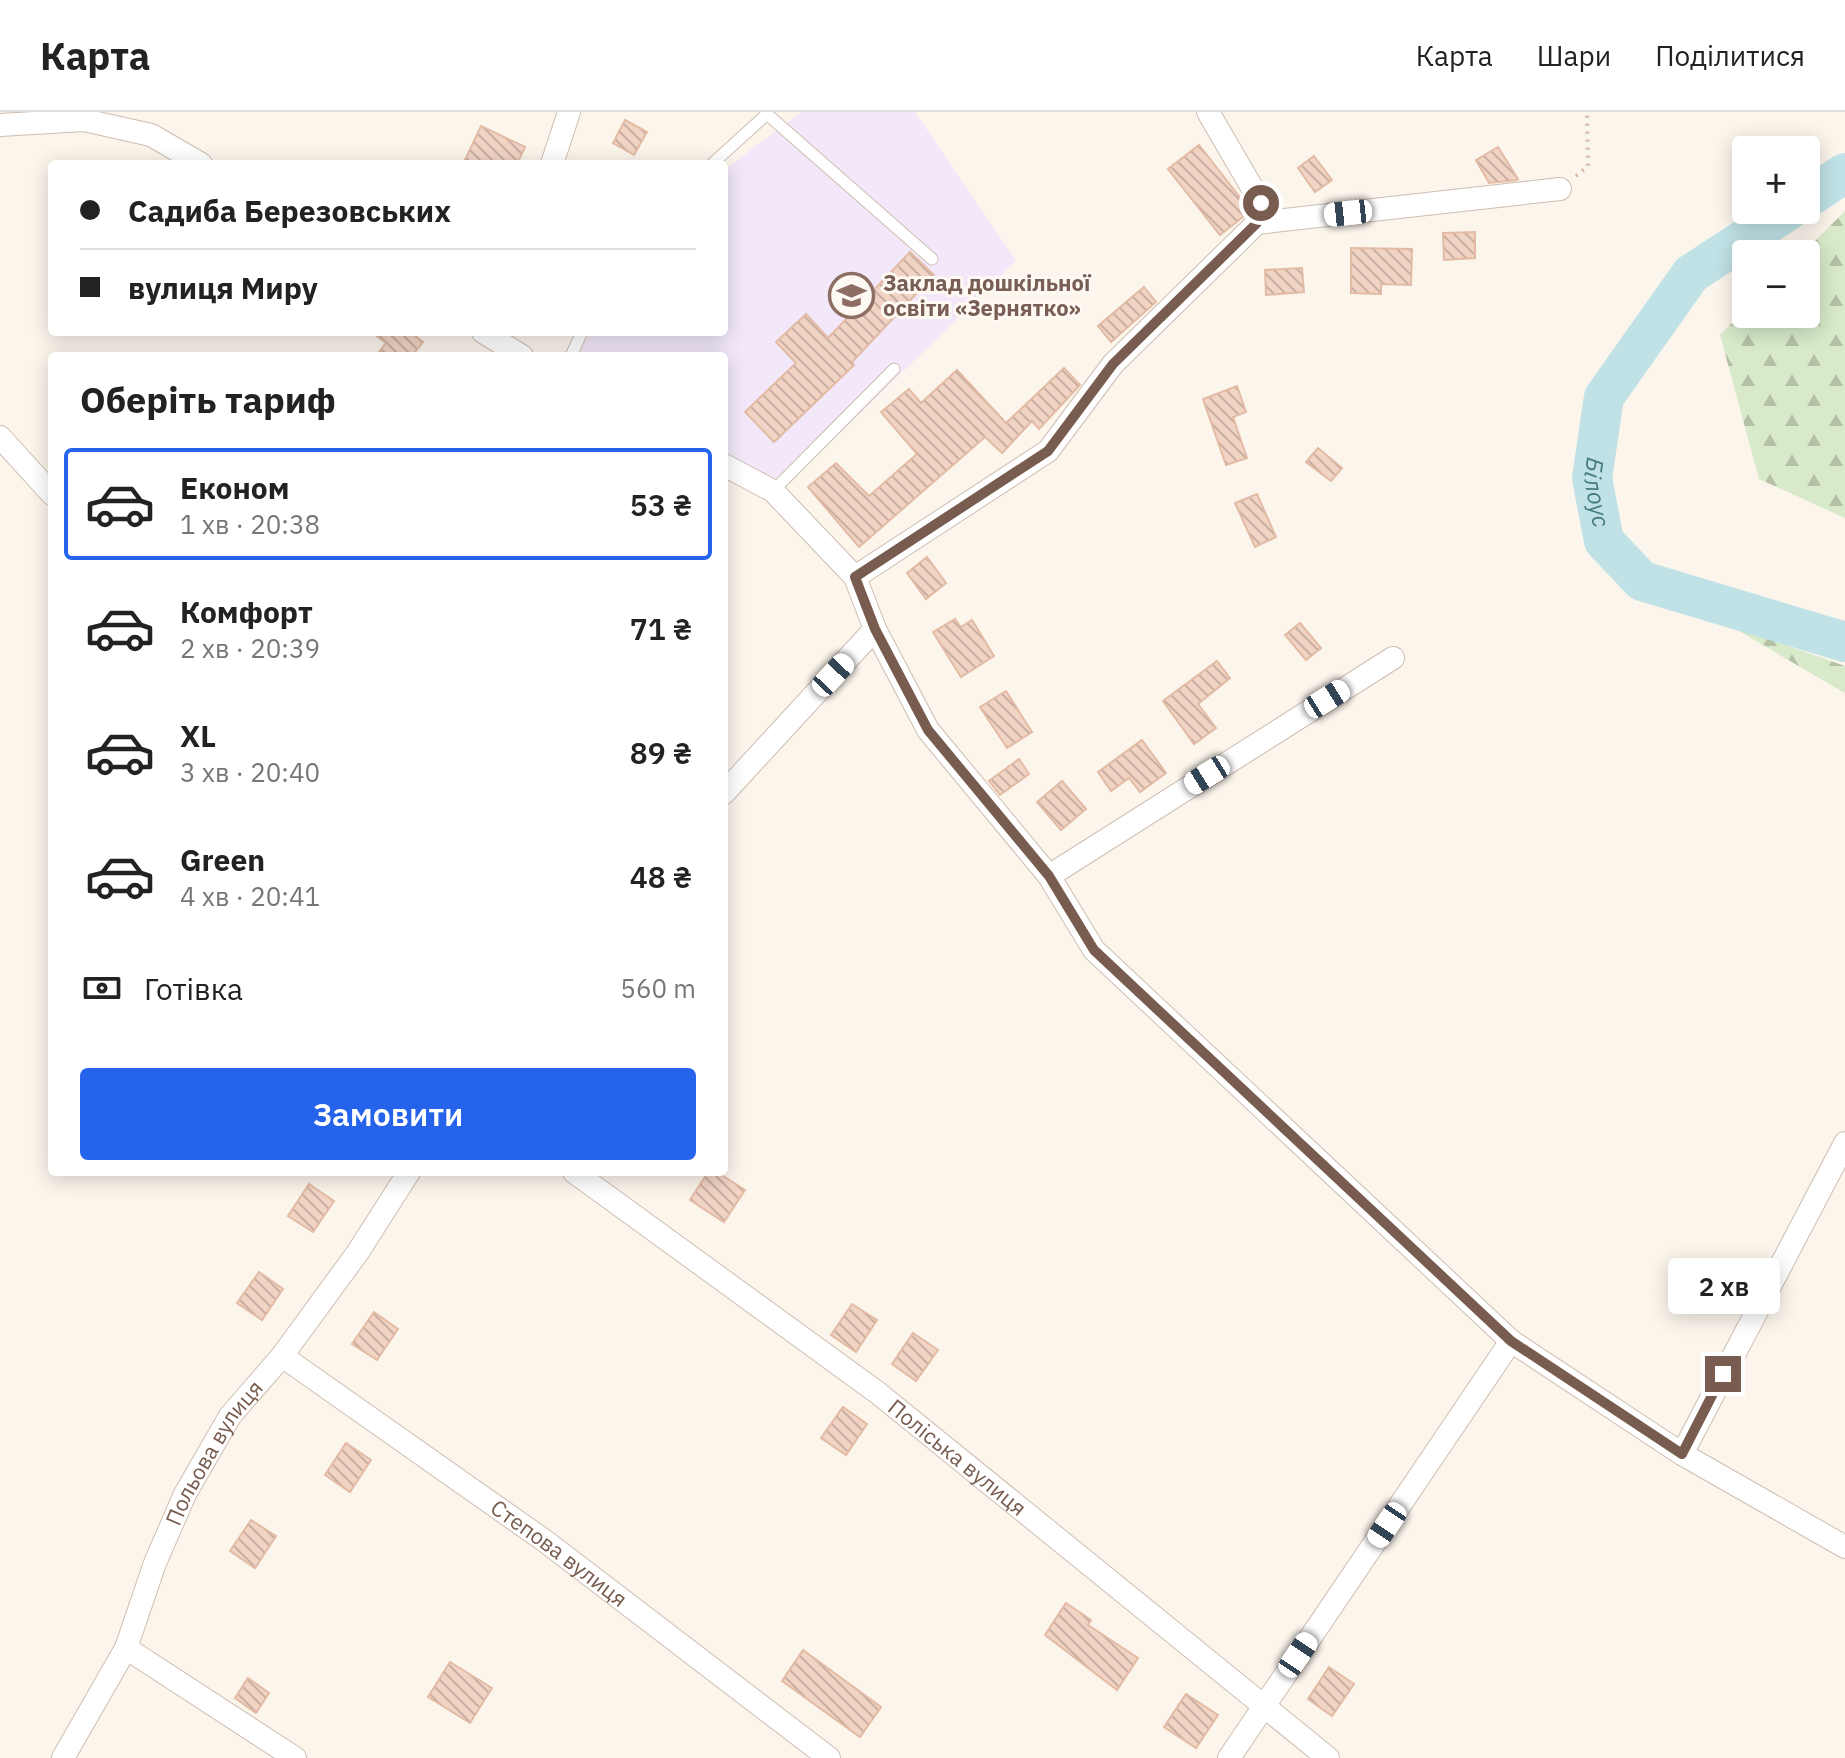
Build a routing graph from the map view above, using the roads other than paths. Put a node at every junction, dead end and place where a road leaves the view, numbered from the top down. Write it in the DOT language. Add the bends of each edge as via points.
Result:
graph roads {
  1 [pos="569,112"];
  2 [pos="1208,112"];
  3 [pos="87,116"];
  4 [pos="0,125"];
  5 [pos="194,160"];
  6 [pos="553,160"];
  7 [pos="716,160"];
  8 [pos="1560,189"];
  9 [pos="1257,223"];
  10 [pos="932,259"];
  11 [pos="490,336"];
  12 [pos="516,352"];
  13 [pos="894,369"];
  14 [pos="0,437"];
  15 [pos="728,467"];
  16 [pos="48,490"];
  17 [pos="773,491"];
  18 [pos="855,577"];
  19 [pos="875,629"];
  20 [pos="1393,658"];
  21 [pos="728,789"];
  22 [pos="1049,876"];
  23 [pos="1845,1143"];
  24 [pos="406,1176"];
  25 [pos="580,1176"];
  26 [pos="1511,1341"];
  27 [pos="282,1356"];
  28 [pos="1682,1454"];
  29 [pos="1845,1547"];
  30 [pos="126,1648"];
  31 [pos="1263,1708"];
  32 [pos="63,1758"];
  33 [pos="295,1758"];
  34 [pos="829,1758"];
  35 [pos="1229,1758"];
  36 [pos="1328,1758"];
  1 -- 6 [label="street"];
  2 -- 9 [label="street" via="1261,203"];
  3 -- 4 [label="street"];
  3 -- 5 [label="street" via="151,135"];
  7 -- 10 [label="lane" via="767,114"];
  8 -- 9 [label="street"];
  9 -- 18 [label="street" via="1113,364 1048,451"];
  11 -- 12 [label="street"];
  13 -- 17 [label="lane"];
  14 -- 16 [label="street"];
  15 -- 17 [label="street"];
  17 -- 18 [label="street"];
  18 -- 19 [label="street"];
  19 -- 21 [label="street"];
  19 -- 22 [label="street" via="928,730"];
  20 -- 22 [label="street"];
  22 -- 26 [label="street" via="1094,950"];
  23 -- 28 [label="street"];
  24 -- 27 [label="street, Польова вулиця"];
  25 -- 31 [label="street, Поліська вулиця" via="878,1393"];
  26 -- 28 [label="street"];
  26 -- 31 [label="street"];
  27 -- 30 [label="street, Польова вулиця" via="230,1416 185,1494"];
  27 -- 34 [label="street, Степова вулиця" via="545,1541"];
  28 -- 29 [label="street"];
  30 -- 32 [label="street, Польова вулиця"];
  30 -- 33 [label="street"];
  31 -- 35 [label="street"];
  31 -- 36 [label="street, Поліська вулиця"];
}
